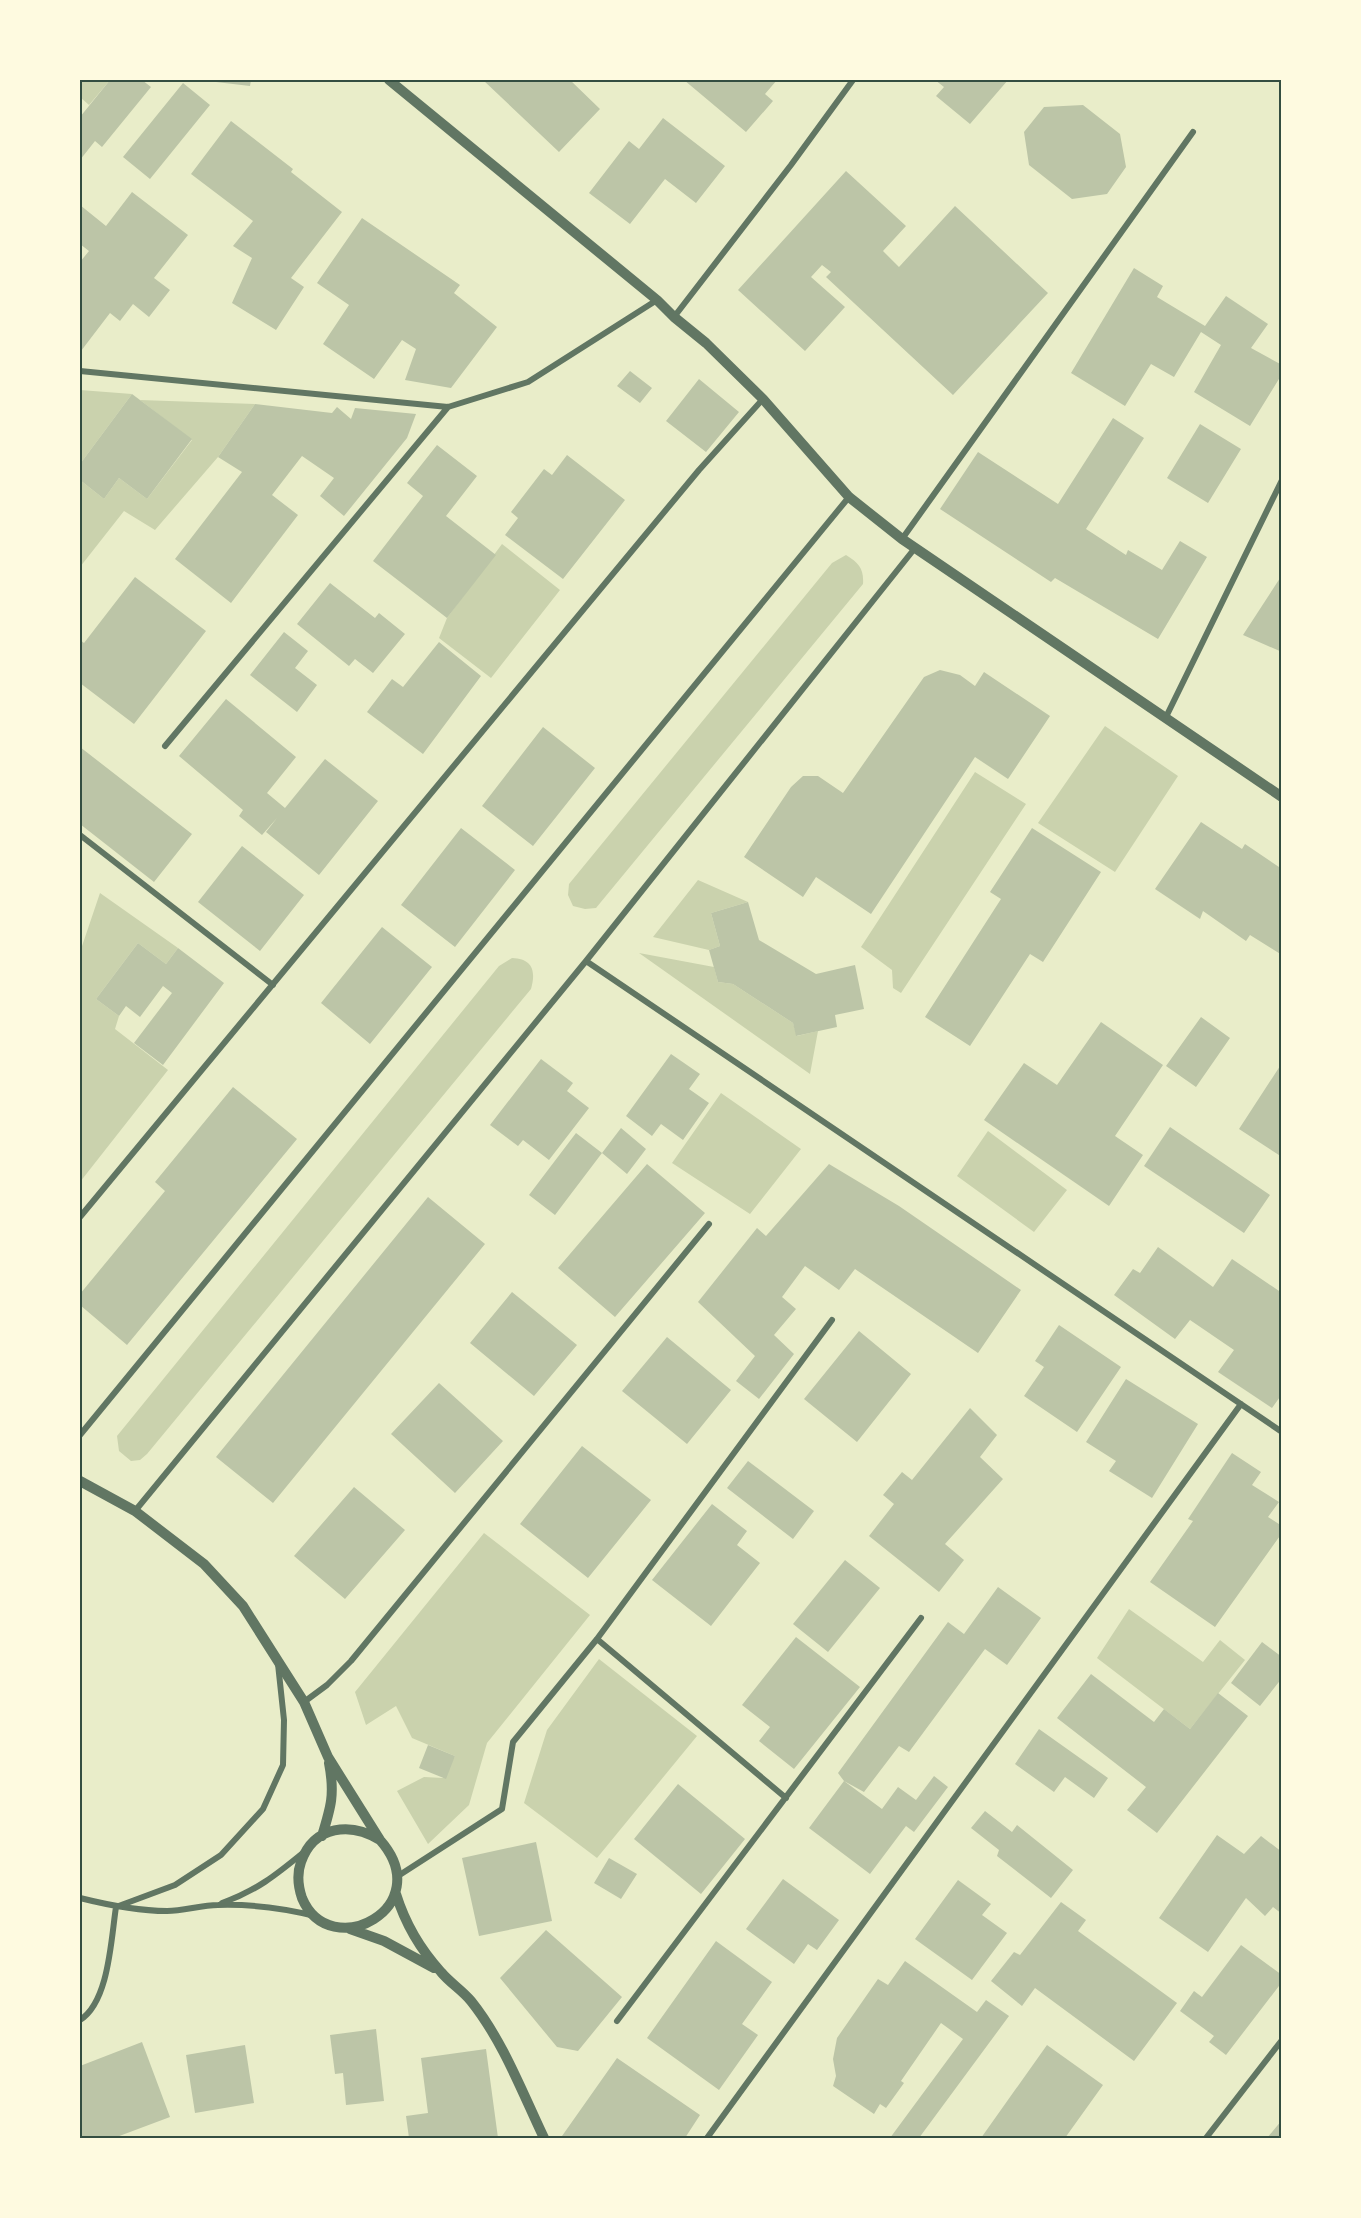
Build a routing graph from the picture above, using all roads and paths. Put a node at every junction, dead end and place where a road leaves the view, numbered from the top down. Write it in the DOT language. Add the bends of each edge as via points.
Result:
graph roads {
  1 [pos="389,80"];
  2 [pos="853,80"];
  3 [pos="1193,132"];
  4 [pos="657,300"];
  5 [pos="674,317"];
  6 [pos="80,371"];
  7 [pos="763,399"];
  8 [pos="448,407"];
  9 [pos="1281,480"];
  10 [pos="849,497"];
  11 [pos="902,539"];
  12 [pos="915,548"];
  13 [pos="1165,719"];
  14 [pos="165,746"];
  15 [pos="1281,798"];
  16 [pos="80,835"];
  17 [pos="586,961"];
  18 [pos="273,985"];
  19 [pos="80,1217"];
  20 [pos="709,1224"];
  21 [pos="832,1320"];
  22 [pos="1241,1404"];
  23 [pos="1281,1431"];
  24 [pos="80,1435"];
  25 [pos="80,1480"];
  26 [pos="135,1511"];
  27 [pos="921,1618"];
  28 [pos="597,1639"];
  29 [pos="278,1662"];
  30 [pos="304,1702"];
  31 [pos="328,1757"];
  32 [pos="786,1798"];
  33 [pos="322,1836"];
  34 [pos="380,1840"];
  35 [pos="309,1848"];
  36 [pos="398,1876"];
  37 [pos="396,1894"];
  38 [pos="80,1898"];
  39 [pos="216,1905"];
  40 [pos="116,1907"];
  41 [pos="315,1916"];
  42 [pos="347,1928"];
  43 [pos="441,1972"];
  44 [pos="80,2020"];
  45 [pos="617,2021"];
  46 [pos="1281,2040"];
  47 [pos="544,2139"];
  48 [pos="707,2139"];
  49 [pos="1206,2139"];
  1 -- 4 [label="street"];
  2 -- 5 [label="street"];
  3 -- 11 [label="street"];
  4 -- 5 [label="street"];
  4 -- 8 [label="street" via="528,382"];
  5 -- 7 [label="street"];
  6 -- 8 [label="street"];
  7 -- 10 [label="street"];
  7 -- 18 [label="street" via="692,479"];
  8 -- 14 [label="street"];
  9 -- 13 [label="street"];
  10 -- 11 [label="street"];
  10 -- 24 [label="street"];
  11 -- 12 [label="street"];
  12 -- 13 [label="street"];
  12 -- 17 [label="street"];
  13 -- 15 [label="street"];
  16 -- 18 [label="street"];
  17 -- 22 [label="street"];
  17 -- 26 [label="street"];
  18 -- 19 [label="street"];
  20 -- 30 [label="street" via="351,1661"];
  21 -- 28 [label="street"];
  22 -- 23 [label="street"];
  22 -- 48 [label="street"];
  25 -- 26 [label="street"];
  26 -- 29 [label="street" via="204,1564 243,1606"];
  27 -- 32 [label="street"];
  28 -- 32 [label="street"];
  28 -- 36 [label="street" via="513,1742 502,1809"];
  29 -- 30 [label="street"];
  29 -- 40 [label="street" via="284,1720 283,1765 263,1809 221,1855 175,1885"];
  30 -- 31 [label="street"];
  31 -- 33 [label="street" via="333,1786"];
  31 -- 34 [label="street"];
  32 -- 45 [label="street"];
  33 -- 34 [label="street" via="352,1828"];
  33 -- 35 [label="street"];
  34 -- 36 [label="street" via="396,1863"];
  35 -- 39 [label="street" via="270,1880 245,1895"];
  35 -- 41 [label="street" via="298,1876 305,1905"];
  36 -- 37 [label="street"];
  37 -- 42 [label="street" via="377,1918 363,1926"];
  37 -- 43 [label="street" via="404,1919"];
  38 -- 40 [label="street"];
  39 -- 40 [label="street" via="168,1911"];
  39 -- 41 [label="street" via="271,1908"];
  40 -- 44 [label="street" via="104,1986 87,2016"];
  41 -- 42 [label="street" via="330,1925"];
  42 -- 43 [label="street" via="384,1941"];
  43 -- 47 [label="street" via="470,2000 495,2036"];
  46 -- 49 [label="street"];
}
